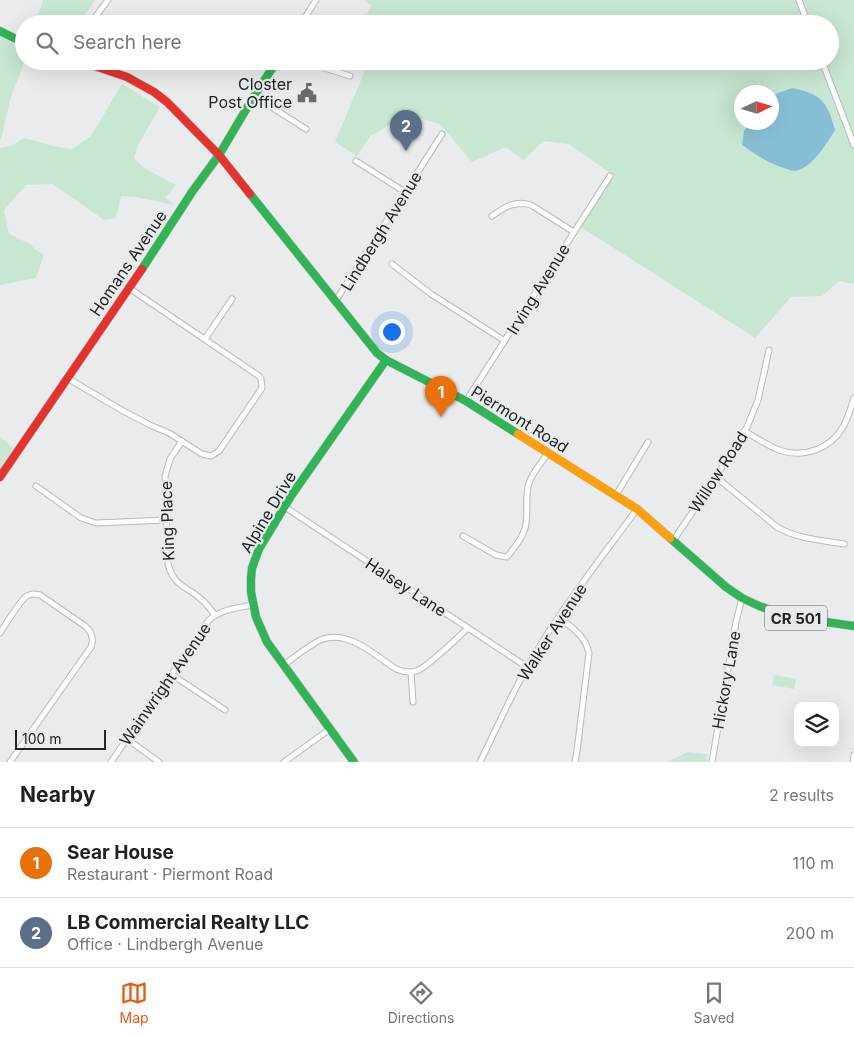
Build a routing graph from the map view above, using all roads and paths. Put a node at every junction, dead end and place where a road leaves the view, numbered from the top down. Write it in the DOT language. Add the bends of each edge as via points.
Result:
graph roads {
  1 [pos="108,0"];
  2 [pos="316,0"];
  3 [pos="799,0"];
  4 [pos="97,15"];
  5 [pos="307,15"];
  6 [pos="805,15"];
  7 [pos="0,30"];
  8 [pos="15,38"];
  9 [pos="110,70"];
  10 [pos="270,70"];
  11 [pos="332,70"];
  12 [pos="825,70"];
  13 [pos="350,76"];
  14 [pos="254,96"];
  15 [pos="306,129"];
  16 [pos="442,134"];
  17 [pos="854,145"];
  18 [pos="219,155"];
  19 [pos="356,161"];
  20 [pos="610,176"];
  21 [pos="405,192"];
  22 [pos="492,216"];
  23 [pos="574,232"];
  24 [pos="392,264"];
  25 [pos="128,288"];
  26 [pos="232,299"];
  27 [pos="335,302"];
  28 [pos="205,339"];
  29 [pos="505,341"];
  30 [pos="770,350"];
  31 [pos="386,360"];
  32 [pos="67,378"];
  33 [pos="854,398"];
  34 [pos="466,401"];
  35 [pos="744,431"];
  36 [pos="182,441"];
  37 [pos="648,442"];
  38 [pos="548,453"];
  39 [pos="716,476"];
  40 [pos="0,477"];
  41 [pos="36,486"];
  42 [pos="616,495"];
  43 [pos="285,507"];
  44 [pos="637,509"];
  45 [pos="166,520"];
  46 [pos="463,536"];
  47 [pos="673,542"];
  48 [pos="844,544"];
  49 [pos="742,598"];
  50 [pos="253,605"];
  51 [pos="214,615"];
  52 [pos="559,617"];
  53 [pos="854,626"];
  54 [pos="468,628"];
  55 [pos="0,633"];
  56 [pos="284,666"];
  57 [pos="527,667"];
  58 [pos="411,672"];
  59 [pos="171,674"];
  60 [pos="413,702"];
  61 [pos="225,710"];
  62 [pos="330,729"];
  63 [pos="127,739"];
  64 [pos="854,754"];
  65 [pos="10,762"];
  66 [pos="111,762"];
  67 [pos="159,762"];
  68 [pos="284,762"];
  69 [pos="354,762"];
  70 [pos="480,762"];
  71 [pos="575,762"];
  72 [pos="712,762"];
  73 [pos="853,762"];
  1 -- 4 [label="street"];
  2 -- 5 [label="street"];
  3 -- 6 [label="street"];
  7 -- 8 [label="main road"];
  9 -- 18 [label="main road, Piermont Road / CR 501" via="154,92"];
  10 -- 14 [label="main road, Homans Avenue"];
  11 -- 13 [label="street"];
  12 -- 17 [label="street"];
  14 -- 15 [label="street"];
  14 -- 18 [label="main road, Homans Avenue"];
  16 -- 21 [label="street, Lindbergh Avenue"];
  18 -- 25 [label="main road, Homans Avenue"];
  18 -- 27 [label="main road, Piermont Road / CR 501"];
  19 -- 21 [label="street"];
  20 -- 23 [label="street, Irving Avenue"];
  21 -- 27 [label="street, Lindbergh Avenue"];
  22 -- 23 [label="street" via="505,207 523,202"];
  23 -- 29 [label="street, Irving Avenue"];
  24 -- 29 [label="street" via="431,294"];
  25 -- 28 [label="street"];
  25 -- 32 [label="main road, Homans Avenue"];
  26 -- 28 [label="street"];
  27 -- 31 [label="main road, Piermont Road / CR 501"];
  28 -- 36 [label="street" via="259,376 262,388 216,454 202,454"];
  29 -- 34 [label="street, Irving Avenue"];
  30 -- 35 [label="street, Willow Road" via="758,400"];
  31 -- 34 [label="main road, Piermont Road / CR 501"];
  31 -- 43 [label="main road, Alpine Drive"];
  32 -- 36 [label="street"];
  32 -- 40 [label="main road, Homans Avenue"];
  33 -- 35 [label="street" via="846,421 836,436 812,451 784,451"];
  34 -- 38 [label="main road, Piermont Road / CR 501"];
  35 -- 39 [label="street, Willow Road"];
  36 -- 45 [label="street, King Place" via="170,459 165,476"];
  37 -- 42 [label="street"];
  38 -- 42 [label="main road, Piermont Road / CR 501"];
  38 -- 46 [label="street" via="529,480 525,528 507,557 496,555"];
  39 -- 47 [label="street, Willow Road"];
  39 -- 48 [label="street" via="784,531 804,538"];
  41 -- 45 [label="street" via="88,522"];
  42 -- 44 [label="main road, Piermont Road / CR 501"];
  43 -- 50 [label="main road, Alpine Drive" via="255,558 251,580"];
  43 -- 54 [label="street, Halsey Lane"];
  44 -- 47 [label="main road, Piermont Road / CR 501"];
  44 -- 52 [label="street, Walker Avenue"];
  45 -- 51 [label="street, King Place" via="168,564 172,576 203,600"];
  47 -- 49 [label="main road, Piermont Road / CR 501"];
  49 -- 53 [label="main road, Piermont Road / CR 501" via="790,617"];
  49 -- 72 [label="street, Hickory Lane"];
  50 -- 51 [label="street, Wainwright Avenue"];
  50 -- 56 [label="main road, Alpine Drive" via="267,642"];
  51 -- 59 [label="street, Wainwright Avenue"];
  52 -- 57 [label="street, Walker Avenue"];
  52 -- 71 [label="street" via="581,635 589,653"];
  54 -- 57 [label="street, Halsey Lane"];
  54 -- 58 [label="street" via="422,668"];
  55 -- 65 [label="street" via="23,599 35,594 85,626 92,638 91,647"];
  56 -- 58 [label="street" via="317,642 338,637 356,642 396,669"];
  56 -- 62 [label="main road, Alpine Drive"];
  57 -- 70 [label="street, Walker Avenue"];
  58 -- 60 [label="street"];
  59 -- 61 [label="street"];
  59 -- 63 [label="street, Wainwright Avenue"];
  62 -- 68 [label="street"];
  62 -- 69 [label="main road, Alpine Drive"];
  63 -- 66 [label="street, Wainwright Avenue"];
  63 -- 67 [label="street"];
  64 -- 73 [label="street"];
}
